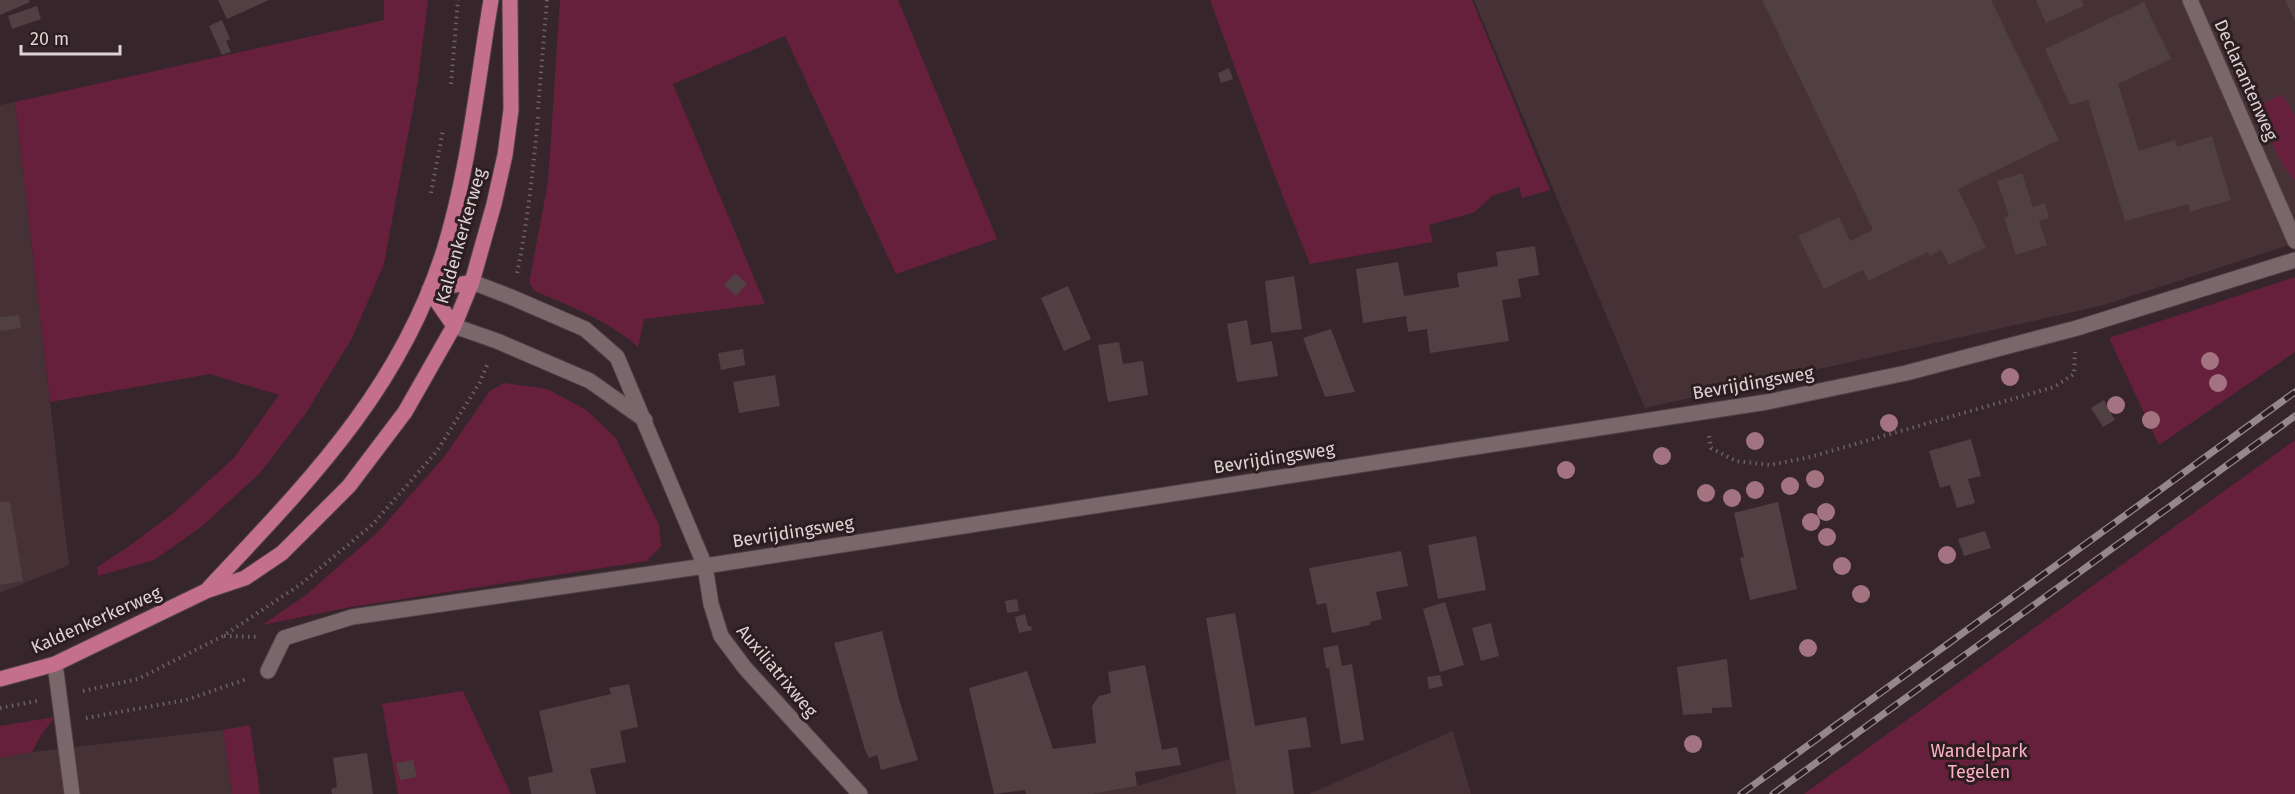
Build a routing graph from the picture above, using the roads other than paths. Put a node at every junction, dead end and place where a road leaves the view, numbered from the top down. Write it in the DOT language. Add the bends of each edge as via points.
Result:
graph roads {
  1 [pos="491,0"];
  2 [pos="510,0"];
  3 [pos="2190,0"];
  4 [pos="2295,241"];
  5 [pos="2295,260"];
  6 [pos="472,282"];
  7 [pos="429,290"];
  8 [pos="454,326"];
  9 [pos="645,420"];
  10 [pos="705,566"];
  11 [pos="206,591"];
  12 [pos="55,664"];
  13 [pos="268,672"];
  14 [pos="0,679"];
  15 [pos="72,794"];
  16 [pos="860,794"];
  1 -- 7 [label="main road, Kaldenkerkerweg" via="465,162"];
  2 -- 6 [label="main road, Kaldenkerkerweg" via="511,110 494,204"];
  3 -- 4 [label="street, Declarantenweg"];
  5 -- 10 [label="street, Bevrijdingsweg" via="2077,328 1906,373 1767,402"];
  6 -- 7 [label="main road"];
  6 -- 8 [label="main road, Kaldenkerkerweg"];
  6 -- 9 [label="street, Auxiliatrixweg" via="585,329 617,357"];
  7 -- 8 [label="main road"];
  7 -- 11 [label="main road, Kaldenkerkerweg" via="376,394 323,464"];
  8 -- 9 [label="street" via="590,381"];
  8 -- 11 [label="main road, Kaldenkerkerweg" via="405,412 349,486 282,553 245,578"];
  9 -- 10 [label="street, Auxiliatrixweg"];
  10 -- 13 [label="street, Bevrijdingsweg" via="352,617 284,638"];
  10 -- 16 [label="street, Auxiliatrixweg" via="721,636 745,668"];
  11 -- 12 [label="main road, Kaldenkerkerweg"];
  12 -- 14 [label="main road, Kaldenkerkerweg"];
  12 -- 15 [label="street"];
}
